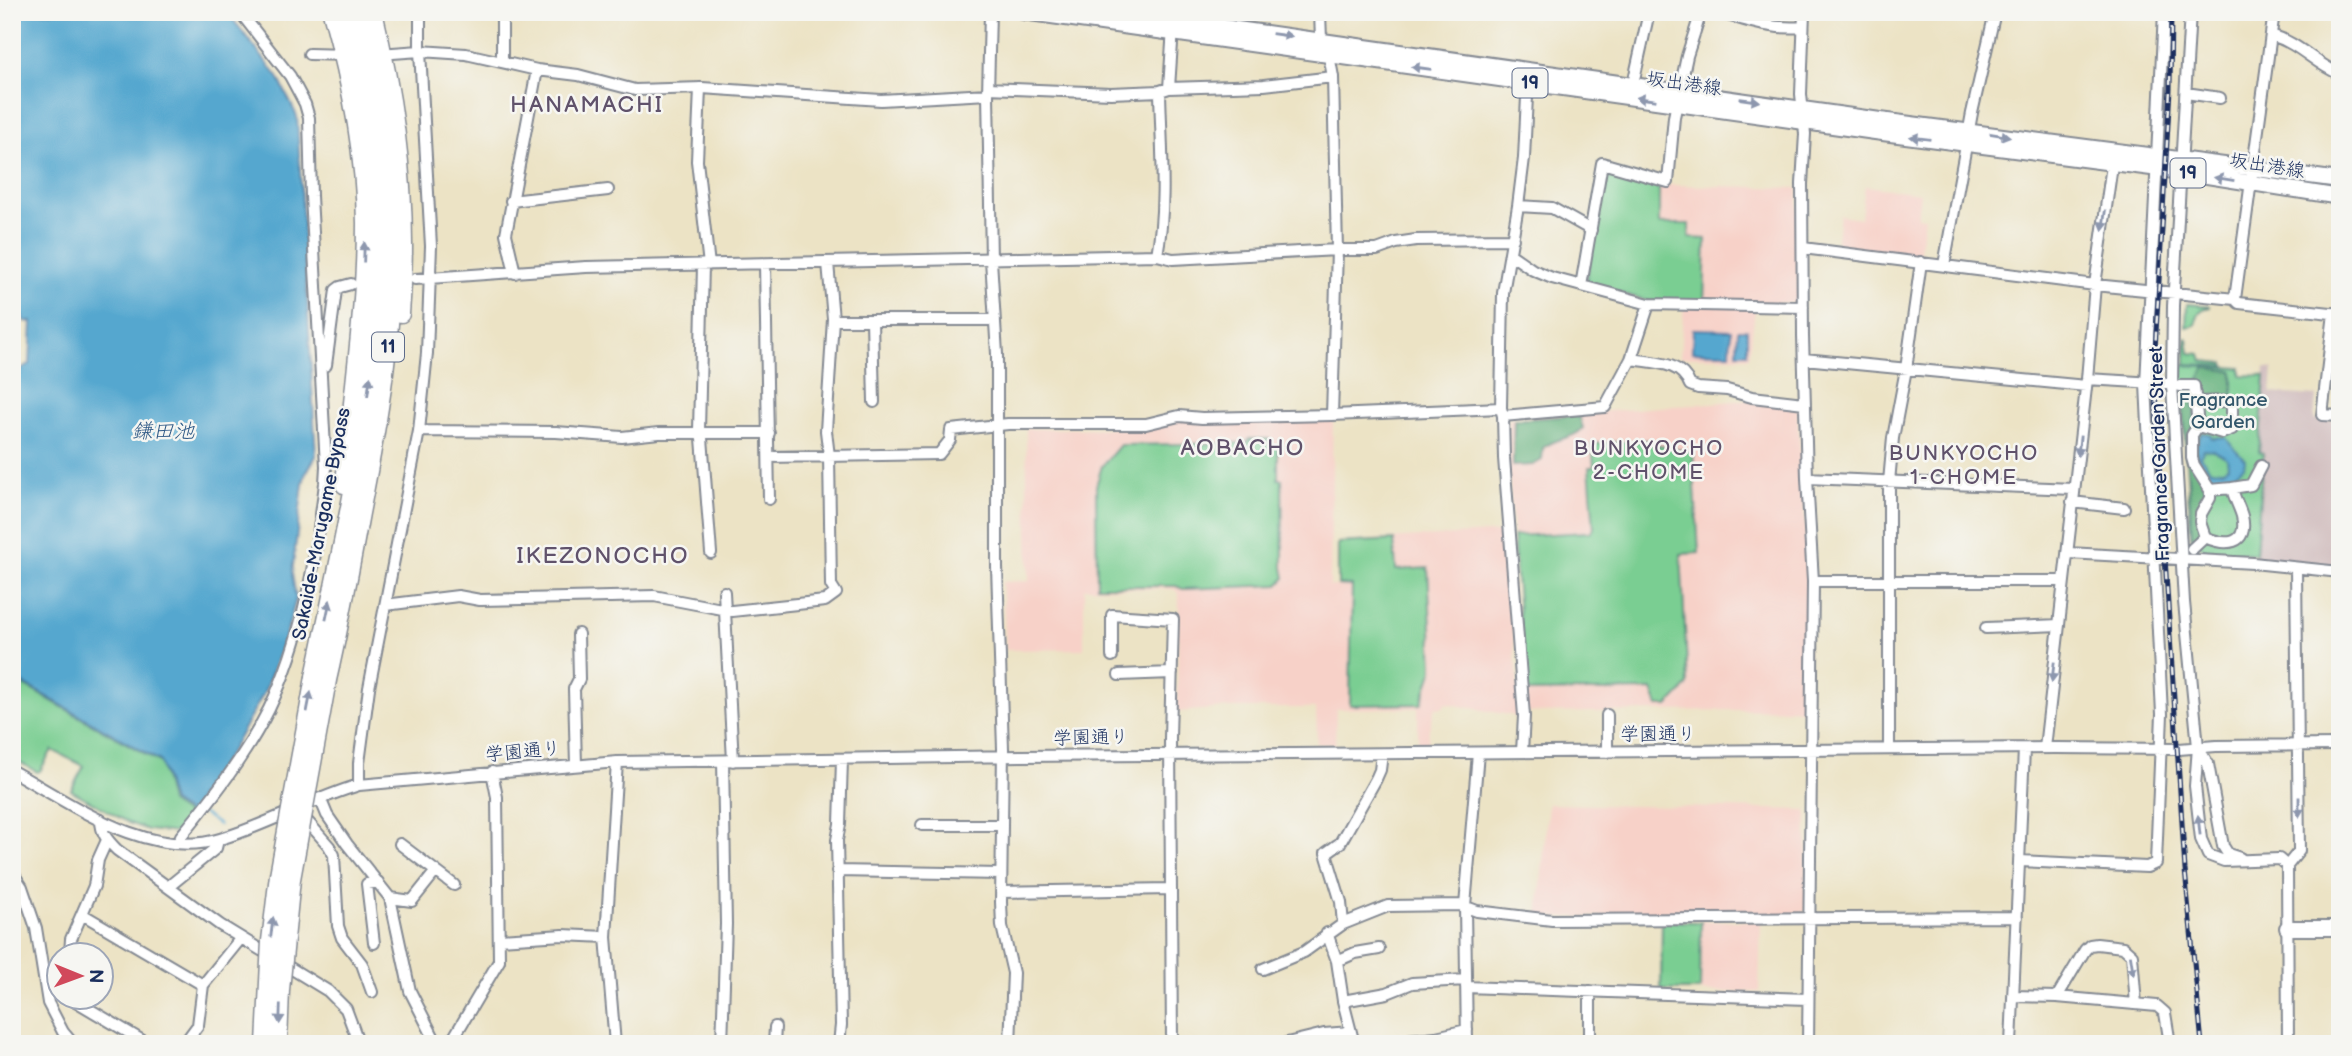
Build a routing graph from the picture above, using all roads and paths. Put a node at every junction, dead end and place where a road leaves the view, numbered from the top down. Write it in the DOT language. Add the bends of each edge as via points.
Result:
graph roads {
  1 [pos="240,12"];
  2 [pos="331,12"];
  3 [pos="345,12"];
  4 [pos="359,12"];
  5 [pos="374,12"];
  6 [pos="421,12"];
  7 [pos="502,12"];
  8 [pos="990,12"];
  9 [pos="1023,12"];
  10 [pos="1320,12"];
  11 [pos="1649,12"];
  12 [pos="1718,12"];
  13 [pos="1804,12"];
  14 [pos="1995,12"];
  15 [pos="2164,12"];
  16 [pos="2190,12"];
  17 [pos="2274,12"];
  18 [pos="1697,13"];
  19 [pos="1113,16"];
  20 [pos="1173,26"];
  21 [pos="1803,27"];
  22 [pos="2271,35"];
  23 [pos="1321,40"];
  24 [pos="420,51"];
  25 [pos="309,54"];
  26 [pos="382,54"];
  27 [pos="346,55"];
  28 [pos="1329,55"];
  29 [pos="502,62"];
  30 [pos="537,70"];
  31 [pos="2340,74"];
  32 [pos="1528,76"];
  33 [pos="1333,78"];
  34 [pos="1633,84"];
  35 [pos="700,88"];
  36 [pos="1165,90"];
  37 [pos="988,91"];
  38 [pos="2186,93"];
  39 [pos="1678,97"];
  40 [pos="2220,98"];
  41 [pos="1803,109"];
  42 [pos="1968,137"];
  43 [pos="2113,158"];
  44 [pos="2156,162"];
  45 [pos="2182,166"];
  46 [pos="2251,176"];
  47 [pos="2340,180"];
  48 [pos="608,190"];
  49 [pos="2340,197"];
  50 [pos="511,201"];
  51 [pos="1518,206"];
  52 [pos="1591,230"];
  53 [pos="1513,239"];
  54 [pos="1803,248"];
  55 [pos="1337,250"];
  56 [pos="1510,254"];
  57 [pos="1157,255"];
  58 [pos="991,260"];
  59 [pos="1921,262"];
  60 [pos="828,263"];
  61 [pos="765,264"];
  62 [pos="706,265"];
  63 [pos="1944,265"];
  64 [pos="515,273"];
  65 [pos="431,278"];
  66 [pos="415,279"];
  67 [pos="351,284"];
  68 [pos="2095,285"];
  69 [pos="1581,286"];
  70 [pos="2149,290"];
  71 [pos="2174,293"];
  72 [pos="2235,299"];
  73 [pos="1649,304"];
  74 [pos="1803,307"];
  75 [pos="2337,314"];
  76 [pos="832,320"];
  77 [pos="872,320"];
  78 [pos="995,320"];
  79 [pos="1631,359"];
  80 [pos="1804,359"];
  81 [pos="320,368"];
  82 [pos="1906,369"];
  83 [pos="2087,382"];
  84 [pos="2146,384"];
  85 [pos="2176,385"];
  86 [pos="874,402"];
  87 [pos="2196,402"];
  88 [pos="1804,403"];
  89 [pos="1502,412"];
  90 [pos="1332,415"];
  91 [pos="2340,416"];
  92 [pos="998,424"];
  93 [pos="2198,426"];
  94 [pos="419,431"];
  95 [pos="769,433"];
  96 [pos="701,434"];
  97 [pos="830,456"];
  98 [pos="769,457"];
  99 [pos="2261,466"];
  100 [pos="1807,478"];
  101 [pos="1889,482"];
  102 [pos="2232,488"];
  103 [pos="2073,489"];
  104 [pos="2210,490"];
  105 [pos="769,499"];
  106 [pos="2073,502"];
  107 [pos="2124,508"];
  108 [pos="2205,537"];
  109 [pos="2192,549"];
  110 [pos="711,553"];
  111 [pos="2068,553"];
  112 [pos="2154,557"];
  113 [pos="2182,559"];
  114 [pos="338,564"];
  115 [pos="2297,568"];
  116 [pos="2340,572"];
  117 [pos="2064,581"];
  118 [pos="1813,582"];
  119 [pos="1888,582"];
  120 [pos="724,592"];
  121 [pos="385,605"];
  122 [pos="725,610"];
  123 [pos="2059,625"];
  124 [pos="1986,628"];
  125 [pos="339,632"];
  126 [pos="578,634"];
  127 [pos="1112,656"];
  128 [pos="1172,673"];
  129 [pos="1119,675"];
  130 [pos="321,678"];
  131 [pos="1607,715"];
  132 [pos="2299,745"];
  133 [pos="2340,745"];
  134 [pos="2198,747"];
  135 [pos="2045,748"];
  136 [pos="1889,749"];
  137 [pos="2024,749"];
  138 [pos="2161,749"];
  139 [pos="1812,750"];
  140 [pos="1522,752"];
  141 [pos="1607,752"];
  142 [pos="1478,753"];
  143 [pos="1382,754"];
  144 [pos="1170,755"];
  145 [pos="1003,757"];
  146 [pos="842,760"];
  147 [pos="728,761"];
  148 [pos="617,762"];
  149 [pos="576,765"];
  150 [pos="12,771"];
  151 [pos="492,772"];
  152 [pos="359,785"];
  153 [pos="320,797"];
  154 [pos="297,808"];
  155 [pos="101,820"];
  156 [pos="922,825"];
  157 [pos="1001,825"];
  158 [pos="141,838"];
  159 [pos="107,840"];
  160 [pos="218,840"];
  161 [pos="178,843"];
  162 [pos="400,844"];
  163 [pos="130,859"];
  164 [pos="2242,859"];
  165 [pos="2020,861"];
  166 [pos="2287,866"];
  167 [pos="436,871"];
  168 [pos="837,871"];
  169 [pos="12,872"];
  170 [pos="1001,874"];
  171 [pos="378,882"];
  172 [pos="454,885"];
  173 [pos="168,887"];
  174 [pos="1170,889"];
  175 [pos="1001,892"];
  176 [pos="390,898"];
  177 [pos="1465,906"];
  178 [pos="82,914"];
  179 [pos="2017,917"];
  180 [pos="1808,918"];
  181 [pos="1343,924"];
  182 [pos="2287,928"];
  183 [pos="2340,928"];
  184 [pos="1327,933"];
  185 [pos="606,937"];
  186 [pos="241,938"];
  187 [pos="499,939"];
  188 [pos="71,940"];
  189 [pos="374,943"];
  190 [pos="1379,949"];
  191 [pos="1337,961"];
  192 [pos="1263,969"];
  193 [pos="1466,984"];
  194 [pos="202,985"];
  195 [pos="1590,991"];
  196 [pos="372,992"];
  197 [pos="2014,996"];
  198 [pos="2057,997"];
  199 [pos="1808,999"];
  200 [pos="1343,1001"];
  201 [pos="2136,1004"];
  202 [pos="91,1010"];
  203 [pos="775,1027"];
  204 [pos="1467,1030"];
  205 [pos="1351,1032"];
  206 [pos="73,1044"];
  207 [pos="148,1044"];
  208 [pos="184,1044"];
  209 [pos="265,1044"];
  210 [pos="279,1044"];
  211 [pos="359,1044"];
  212 [pos="437,1044"];
  213 [pos="450,1044"];
  214 [pos="615,1044"];
  215 [pos="722,1044"];
  216 [pos="774,1044"];
  217 [pos="839,1044"];
  218 [pos="1010,1044"];
  219 [pos="1172,1044"];
  220 [pos="1283,1044"];
  221 [pos="1353,1044"];
  222 [pos="1369,1044"];
  223 [pos="1467,1044"];
  224 [pos="1590,1044"];
  225 [pos="1808,1044"];
  226 [pos="2011,1044"];
  227 [pos="2170,1044"];
  228 [pos="2288,1044"];
  1 -- 81 [label="street" via="290,76 309,118"];
  2 -- 27 [label="highway"];
  114 -- 3 [label="highway, Sakaide-Marugame Bypass / 11, one-way" via="373,354 379,236 369,122"];
  4 -- 125 [label="highway, Sakaide-Marugame Bypass / 11" via="373,65 389,177 392,297 379,416"];
  5 -- 26 [label="highway"];
  6 -- 24 [label="street"];
  7 -- 29 [label="street"];
  8 -- 37 [label="street"];
  9 -- 19 [label="main road, 坂出港線 / 19"];
  10 -- 23 [label="street"];
  11 -- 34 [label="street"];
  12 -- 21 [label="street" via="1765,26"];
  13 -- 21 [label="street"];
  14 -- 42 [label="street"];
  15 -- 44 [label="street"];
  16 -- 38 [label="street, Fragrance Garden Street"];
  17 -- 22 [label="street"];
  18 -- 39 [label="street"];
  19 -- 20 [label="main road, 坂出港線 / 19"];
  20 -- 23 [label="main road, 坂出港線 / 19, one-way"];
  20 -- 28 [label="main road, 坂出港線 / 19"];
  20 -- 36 [label="street"];
  21 -- 41 [label="street"];
  22 -- 31 [label="street" via="2298,46"];
  22 -- 46 [label="street"];
  23 -- 28 [label="street"];
  23 -- 32 [label="main road, 坂出港線 / 19"];
  24 -- 26 [label="street"];
  24 -- 29 [label="street"];
  24 -- 65 [label="street"];
  25 -- 27 [label="street"];
  26 -- 125 [label="highway, 11" via="402,191 405,247 399,341"];
  114 -- 27 [label="highway, one-way" via="365,233"];
  32 -- 28 [label="main road, 坂出港線 / 19, one-way"];
  28 -- 33 [label="street"];
  29 -- 30 [label="street"];
  30 -- 35 [label="street" via="635,90"];
  30 -- 50 [label="street"];
  32 -- 34 [label="main road, 坂出港線 / 19"];
  39 -- 32 [label="main road, 坂出港線 / 19, one-way"];
  32 -- 51 [label="street"];
  33 -- 36 [label="street"];
  33 -- 55 [label="street"];
  34 -- 39 [label="main road, 坂出港線 / 19"];
  35 -- 37 [label="street" via="881,100"];
  35 -- 62 [label="street" via="697,161"];
  36 -- 37 [label="street"];
  36 -- 57 [label="street"];
  37 -- 58 [label="street"];
  38 -- 40 [label="street"];
  38 -- 45 [label="street, Fragrance Garden Street"];
  39 -- 41 [label="main road, 坂出港線 / 19"];
  39 -- 52 [label="street" via="1668,182 1602,163"];
  41 -- 42 [label="main road, 坂出港線 / 19"];
  41 -- 54 [label="street"];
  42 -- 43 [label="main road, 坂出港線 / 19"];
  42 -- 63 [label="street"];
  43 -- 44 [label="main road, 坂出港線 / 19"];
  43 -- 68 [label="street, one-way"];
  44 -- 45 [label="main road, 坂出港線 / 19"];
  44 -- 70 [label="street"];
  45 -- 46 [label="main road, 坂出港線 / 19"];
  45 -- 71 [label="street, Fragrance Garden Street"];
  46 -- 47 [label="main road, 坂出港線 / 19"];
  46 -- 49 [label="main road, 坂出港線 / 19"];
  46 -- 72 [label="street"];
  48 -- 50 [label="street"];
  50 -- 64 [label="street" via="506,233"];
  51 -- 52 [label="street" via="1552,208"];
  51 -- 53 [label="street"];
  52 -- 69 [label="street"];
  53 -- 55 [label="street" via="1416,240 1377,250"];
  53 -- 56 [label="street"];
  54 -- 59 [label="street"];
  54 -- 74 [label="street"];
  55 -- 57 [label="street" via="1173,259"];
  55 -- 90 [label="street"];
  56 -- 69 [label="street" via="1533,270"];
  56 -- 89 [label="street" via="1503,293"];
  57 -- 58 [label="street"];
  58 -- 60 [label="street"];
  58 -- 78 [label="street"];
  59 -- 63 [label="street"];
  59 -- 82 [label="street"];
  60 -- 61 [label="street"];
  60 -- 76 [label="street"];
  61 -- 62 [label="street"];
  61 -- 95 [label="street"];
  62 -- 64 [label="street"];
  62 -- 96 [label="street"];
  63 -- 68 [label="street"];
  64 -- 65 [label="street"];
  65 -- 66 [label="street"];
  65 -- 94 [label="street"];
  67 -- 81 [label="street" via="336,290 326,365"];
  68 -- 70 [label="street"];
  68 -- 83 [label="street"];
  69 -- 73 [label="street"];
  70 -- 71 [label="street"];
  70 -- 84 [label="street"];
  71 -- 72 [label="street"];
  71 -- 85 [label="street, Fragrance Garden Street"];
  72 -- 75 [label="street"];
  73 -- 74 [label="street"];
  73 -- 79 [label="street"];
  74 -- 80 [label="street"];
  75 -- 91 [label="street" via="2322,415"];
  76 -- 77 [label="street"];
  76 -- 97 [label="street" via="826,431"];
  77 -- 78 [label="street"];
  77 -- 86 [label="street"];
  78 -- 92 [label="street"];
  79 -- 88 [label="street" via="1680,369 1690,385 1698,388"];
  79 -- 89 [label="street" via="1605,407"];
  80 -- 82 [label="street"];
  80 -- 88 [label="street"];
  81 -- 161 [label="street" via="326,466 306,603 268,710 234,768"];
  82 -- 83 [label="street"];
  82 -- 101 [label="street"];
  83 -- 84 [label="street"];
  83 -- 103 [label="street, one-way"];
  84 -- 85 [label="street"];
  84 -- 112 [label="street"];
  85 -- 87 [label="street" via="2194,386"];
  85 -- 113 [label="street, Fragrance Garden Street"];
  87 -- 93 [label="street"];
  87 -- 93 [label="street" via="2232,401 2232,429 2222,433"];
  88 -- 100 [label="street"];
  89 -- 90 [label="street"];
  89 -- 140 [label="street" via="1524,716"];
  90 -- 92 [label="street" via="1179,416 1146,424"];
  92 -- 97 [label="street" via="951,430 950,440 939,454"];
  92 -- 145 [label="street"];
  93 -- 104 [label="street" via="2192,435 2192,458"];
  94 -- 96 [label="street" via="622,437"];
  94 -- 121 [label="street"];
  95 -- 96 [label="street"];
  95 -- 98 [label="street"];
  96 -- 110 [label="street"];
  97 -- 98 [label="street"];
  97 -- 122 [label="street" via="831,585 836,593 810,604"];
  98 -- 105 [label="street"];
  99 -- 102 [label="street" via="2251,485"];
  100 -- 101 [label="street"];
  100 -- 118 [label="street"];
  101 -- 103 [label="street"];
  101 -- 119 [label="street"];
  102 -- 104 [label="street"];
  102 -- 108 [label="street" via="2242,516 2240,538 2224,543"];
  103 -- 106 [label="street"];
  104 -- 108 [label="street" via="2200,522"];
  106 -- 107 [label="street"];
  106 -- 111 [label="street"];
  108 -- 109 [label="street"];
  111 -- 112 [label="street"];
  111 -- 117 [label="street"];
  112 -- 113 [label="street"];
  112 -- 138 [label="street"];
  113 -- 115 [label="street"];
  113 -- 134 [label="street, Fragrance Garden Street"];
  130 -- 114 [label="highway, Sakaide-Marugame Bypass / 11, one-way"];
  115 -- 116 [label="street"];
  115 -- 132 [label="street"];
  117 -- 119 [label="street"];
  117 -- 123 [label="street"];
  118 -- 119 [label="street"];
  118 -- 139 [label="street"];
  119 -- 136 [label="street"];
  120 -- 122 [label="street"];
  121 -- 122 [label="street" via="458,596 480,600 654,596"];
  121 -- 152 [label="street" via="369,688"];
  122 -- 147 [label="street"];
  123 -- 124 [label="street"];
  123 -- 135 [label="street, one-way"];
  125 -- 130 [label="highway, Sakaide-Marugame Bypass / 11"];
  126 -- 149 [label="street"];
  127 -- 128 [label="street" via="1112,615 1173,619"];
  128 -- 129 [label="street"];
  128 -- 144 [label="street"];
  209 -- 130 [label="highway, Sakaide-Marugame Bypass / 11, one-way, bridge" via="278,875"];
  130 -- 210 [label="highway, Sakaide-Marugame Bypass / 11, one-way, bridge" via="292,879"];
  131 -- 141 [label="street"];
  132 -- 133 [label="street, 学園通り"];
  132 -- 134 [label="street, 学園通り"];
  132 -- 166 [label="street, one-way" via="2299,851"];
  134 -- 138 [label="street, 学園通り"];
  134 -- 164 [label="street" via="2207,761 2223,846 2228,854"];
  164 -- 134 [label="street, one-way" via="2213,859 2203,849 2195,786"];
  135 -- 137 [label="street, 学園通り"];
  135 -- 138 [label="street, 学園通り"];
  136 -- 137 [label="street, 学園通り"];
  136 -- 139 [label="street, 学園通り"];
  137 -- 165 [label="street"];
  138 -- 165 [label="street" via="2156,863 2147,867"];
  139 -- 141 [label="street, 学園通り"];
  139 -- 180 [label="street"];
  140 -- 141 [label="street, 学園通り"];
  140 -- 142 [label="street, 学園通り"];
  142 -- 143 [label="street, 学園通り"];
  142 -- 177 [label="street"];
  143 -- 144 [label="street, 学園通り"];
  143 -- 181 [label="street" via="1376,779 1340,843 1326,853"];
  144 -- 145 [label="street, 学園通り"];
  144 -- 174 [label="street"];
  145 -- 146 [label="street, 学園通り"];
  145 -- 157 [label="street"];
  146 -- 147 [label="street, 学園通り"];
  146 -- 168 [label="street"];
  147 -- 148 [label="street, 学園通り"];
  147 -- 215 [label="street"];
  148 -- 149 [label="street, 学園通り"];
  148 -- 185 [label="street"];
  149 -- 151 [label="street, 学園通り"];
  150 -- 155 [label="street, 学園通り"];
  151 -- 152 [label="street, 学園通り"];
  151 -- 187 [label="street" via="497,797"];
  152 -- 153 [label="street, 学園通り"];
  153 -- 154 [label="street, 学園通り"];
  153 -- 171 [label="street" via="334,824"];
  154 -- 160 [label="street, 学園通り"];
  154 -- 196 [label="street" via="334,855 338,926 362,964"];
  155 -- 158 [label="street, 学園通り"];
  155 -- 159 [label="street"];
  156 -- 157 [label="street"];
  157 -- 170 [label="street"];
  158 -- 161 [label="street, 学園通り"];
  158 -- 163 [label="street"];
  159 -- 163 [label="street"];
  159 -- 178 [label="street"];
  160 -- 161 [label="street, 学園通り"];
  160 -- 173 [label="street" via="216,848"];
  162 -- 167 [label="street"];
  163 -- 173 [label="street"];
  164 -- 166 [label="street" via="2279,859"];
  165 -- 179 [label="street"];
  166 -- 182 [label="street"];
  167 -- 172 [label="street"];
  167 -- 176 [label="street" via="412,901"];
  168 -- 170 [label="street"];
  168 -- 217 [label="street"];
  169 -- 206 [label="street" via="36,928 48,1003"];
  170 -- 175 [label="street"];
  171 -- 176 [label="street"];
  171 -- 189 [label="street" via="367,884"];
  173 -- 186 [label="street"];
  174 -- 175 [label="street"];
  174 -- 219 [label="street"];
  175 -- 218 [label="street" via="1002,926 1013,973"];
  176 -- 212 [label="street" via="410,991"];
  177 -- 180 [label="street" via="1552,920"];
  177 -- 181 [label="street" via="1388,906"];
  177 -- 193 [label="street"];
  178 -- 188 [label="street"];
  178 -- 194 [label="street"];
  179 -- 180 [label="street"];
  179 -- 197 [label="street"];
  180 -- 199 [label="street"];
  181 -- 184 [label="street"];
  182 -- 183 [label="main road"];
  182 -- 228 [label="street"];
  184 -- 191 [label="street"];
  184 -- 192 [label="street" via="1304,952"];
  185 -- 187 [label="street"];
  185 -- 214 [label="street"];
  186 -- 194 [label="street"];
  186 -- 211 [label="street" via="340,1002"];
  187 -- 213 [label="street" via="499,961"];
  190 -- 191 [label="street"];
  191 -- 200 [label="street"];
  193 -- 195 [label="street"];
  193 -- 200 [label="street" via="1412,983"];
  193 -- 204 [label="street"];
  194 -- 208 [label="street" via="198,1025"];
  195 -- 199 [label="street"];
  195 -- 224 [label="street"];
  197 -- 198 [label="street"];
  197 -- 226 [label="street"];
  198 -- 201 [label="street"];
  198 -- 201 [label="street, one-way" via="2085,950 2097,944 2123,947 2132,955"];
  199 -- 225 [label="street"];
  200 -- 205 [label="street"];
  201 -- 227 [label="street" via="2157,1006 2165,1013"];
  202 -- 207 [label="street"];
  203 -- 216 [label="street"];
  204 -- 222 [label="street"];
  204 -- 223 [label="street"];
  205 -- 220 [label="street"];
  205 -- 221 [label="street"];
}
